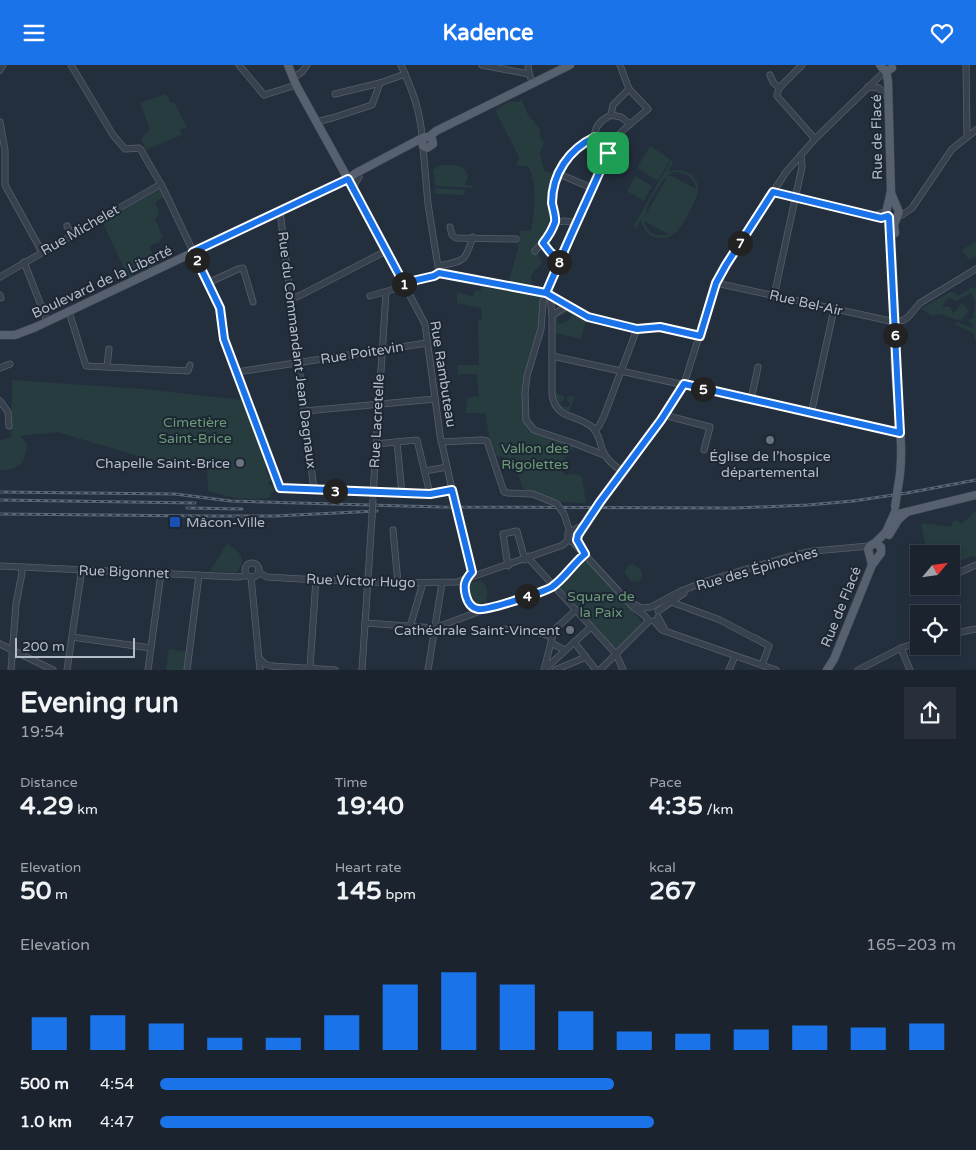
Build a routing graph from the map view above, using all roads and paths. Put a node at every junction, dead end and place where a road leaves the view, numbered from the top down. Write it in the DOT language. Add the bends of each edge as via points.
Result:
graph roads {
  1 [pos="3,65"];
  2 [pos="70,65"];
  3 [pos="238,65"];
  4 [pos="288,65"];
  5 [pos="307,65"];
  6 [pos="401,65"];
  7 [pos="482,65"];
  8 [pos="528,65"];
  9 [pos="620,65"];
  10 [pos="802,65"];
  11 [pos="966,65"];
  12 [pos="489,66"];
  13 [pos="567,66"];
  14 [pos="886,68"];
  15 [pos="0,70"];
  16 [pos="405,74"];
  17 [pos="529,74"];
  18 [pos="770,75"];
  19 [pos="294,82"];
  20 [pos="380,83"];
  21 [pos="533,83"];
  22 [pos="868,87"];
  23 [pos="779,88"];
  24 [pos="629,89"];
  25 [pos="335,94"];
  26 [pos="888,98"];
  27 [pos="611,115"];
  28 [pos="0,122"];
  29 [pos="316,122"];
  30 [pos="630,124"];
  31 [pos="976,130"];
  32 [pos="967,136"];
  33 [pos="595,137"];
  34 [pos="815,139"];
  35 [pos="425,144"];
  36 [pos="608,153"];
  37 [pos="802,155"];
  38 [pos="342,169"];
  39 [pos="559,173"];
  40 [pos="357,175"];
  41 [pos="348,179"];
  42 [pos="161,184"];
  43 [pos="2,185"];
  44 [pos="592,188"];
  45 [pos="354,191"];
  46 [pos="773,192"];
  47 [pos="796,198"];
  48 [pos="280,211"];
  49 [pos="892,213"];
  50 [pos="555,222"];
  51 [pos="576,223"];
  52 [pos="67,226"];
  53 [pos="450,227"];
  54 [pos="72,236"];
  55 [pos="473,237"];
  56 [pos="516,239"];
  57 [pos="543,243"];
  58 [pos="386,251"];
  59 [pos="535,251"];
  60 [pos="42,252"];
  61 [pos="193,252"];
  62 [pos="560,261"];
  63 [pos="24,263"];
  64 [pos="439,270"];
  65 [pos="976,271"];
  66 [pos="0,277"];
  67 [pos="208,283"];
  68 [pos="716,283"];
  69 [pos="404,284"];
  70 [pos="386,292"];
  71 [pos="548,295"];
  72 [pos="370,296"];
  73 [pos="774,296"];
  74 [pos="291,299"];
  75 [pos="253,302"];
  76 [pos="567,306"];
  77 [pos="834,309"];
  78 [pos="69,312"];
  79 [pos="552,315"];
  80 [pos="47,321"];
  81 [pos="895,322"];
  82 [pos="637,329"];
  83 [pos="0,335"];
  84 [pos="700,336"];
  85 [pos="427,343"];
  86 [pos="109,349"];
  87 [pos="382,350"];
  88 [pos="552,356"];
  89 [pos="299,363"];
  90 [pos="10,364"];
  91 [pos="190,365"];
  92 [pos="107,366"];
  93 [pos="758,367"];
  94 [pos="0,368"];
  95 [pos="621,371"];
  96 [pos="236,372"];
  97 [pos="684,384"];
  98 [pos="435,399"];
  99 [pos="752,399"];
  100 [pos="0,401"];
  101 [pos="378,404"];
  102 [pos="306,411"];
  103 [pos="811,413"];
  104 [pos="664,415"];
  105 [pos="9,426"];
  106 [pos="595,430"];
  107 [pos="900,433"];
  108 [pos="397,442"];
  109 [pos="441,443"];
  110 [pos="376,444"];
  111 [pos="704,450"];
  112 [pos="604,455"];
  113 [pos="447,467"];
  114 [pos="424,471"];
  115 [pos="622,471"];
  116 [pos="314,490"];
  117 [pos="452,490"];
  118 [pos="402,494"];
  119 [pos="430,494"];
  120 [pos="976,495"];
  121 [pos="373,496"];
  122 [pos="895,511"];
  123 [pos="906,512"];
  124 [pos="393,530"];
  125 [pos="889,535"];
  126 [pos="573,537"];
  127 [pos="873,550"];
  128 [pos="584,554"];
  129 [pos="526,558"];
  130 [pos="507,565"];
  131 [pos="976,565"];
  132 [pos="0,566"];
  133 [pos="22,570"];
  134 [pos="80,570"];
  135 [pos="258,572"];
  136 [pos="960,572"];
  137 [pos="162,573"];
  138 [pos="199,575"];
  139 [pos="249,575"];
  140 [pos="316,579"];
  141 [pos="465,579"];
  142 [pos="367,582"];
  143 [pos="398,583"];
  144 [pos="423,583"];
  145 [pos="442,583"];
  146 [pos="553,585"];
  147 [pos="671,599"];
  148 [pos="629,602"];
  149 [pos="491,605"];
  150 [pos="650,608"];
  151 [pos="576,609"];
  152 [pos="483,610"];
  153 [pos="644,615"];
  154 [pos="655,618"];
  155 [pos="365,623"];
  156 [pos="410,627"];
  157 [pos="591,627"];
  158 [pos="435,628"];
  159 [pos="504,629"];
  160 [pos="976,629"];
  161 [pos="960,633"];
  162 [pos="72,637"];
  163 [pos="551,640"];
  164 [pos="574,642"];
  165 [pos="0,644"];
  166 [pos="910,645"];
  167 [pos="151,648"];
  168 [pos="900,648"];
  169 [pos="12,650"];
  170 [pos="565,650"];
  171 [pos="616,655"];
  172 [pos="735,656"];
  173 [pos="586,657"];
  174 [pos="259,658"];
  175 [pos="834,659"];
  176 [pos="762,665"];
  177 [pos="310,668"];
  178 [pos="11,670"];
  179 [pos="53,670"];
  180 [pos="67,670"];
  181 [pos="148,670"];
  182 [pos="187,670"];
  183 [pos="260,670"];
  184 [pos="335,670"];
  185 [pos="362,670"];
  186 [pos="428,670"];
  187 [pos="544,670"];
  188 [pos="556,670"];
  189 [pos="596,670"];
  190 [pos="600,670"];
  191 [pos="623,670"];
  192 [pos="729,670"];
  193 [pos="776,670"];
  194 [pos="827,670"];
  195 [pos="834,670"];
  196 [pos="858,670"];
  197 [pos="910,670"];
  1 -- 15 [label="street"];
  2 -- 42 [label="street" via="113,135 125,149 141,150"];
  3 -- 19 [label="street" via="264,95"];
  4 -- 19 [label="main road, Rue Rambuteau"];
  5 -- 19 [label="street"];
  6 -- 16 [label="street"];
  7 -- 12 [label="street"];
  8 -- 17 [label="street"];
  9 -- 24 [label="street"];
  10 -- 23 [label="street"];
  11 -- 32 [label="street"];
  12 -- 17 [label="street"];
  13 -- 21 [label="main road, Boulevard de la Liberté"];
  14 -- 22 [label="street"];
  14 -- 26 [label="main road, Rue de Flacé"];
  16 -- 20 [label="street"];
  16 -- 35 [label="street" via="414,92"];
  17 -- 21 [label="street"];
  18 -- 23 [label="street"];
  19 -- 29 [label="main road, Rue Rambuteau"];
  20 -- 25 [label="street"];
  20 -- 29 [label="street" via="372,105"];
  21 -- 35 [label="main road, Boulevard de la Liberté" via="443,128"];
  22 -- 26 [label="street" via="879,88"];
  22 -- 34 [label="street"];
  23 -- 34 [label="street" via="780,101"];
  24 -- 27 [label="street" via="614,105"];
  24 -- 30 [label="street" via="648,109"];
  26 -- 49 [label="main road, Rue de Flacé"];
  27 -- 30 [label="street"];
  27 -- 33 [label="street" via="598,125"];
  28 -- 43 [label="street" via="5,150"];
  29 -- 38 [label="main road, Rue Rambuteau"];
  30 -- 36 [label="street" via="616,136"];
  31 -- 32 [label="street"];
  32 -- 49 [label="street" via="952,149 912,208 902,215"];
  33 -- 36 [label="street"];
  33 -- 39 [label="street" via="571,154"];
  34 -- 37 [label="street"];
  35 -- 40 [label="main road, Boulevard de la Liberté"];
  35 -- 64 [label="street" via="428,204"];
  36 -- 44 [label="street"];
  37 -- 46 [label="street"];
  37 -- 47 [label="street"];
  38 -- 40 [label="main road"];
  38 -- 41 [label="main road, Rue Rambuteau"];
  39 -- 44 [label="street"];
  39 -- 50 [label="street" via="552,203"];
  40 -- 41 [label="main road, Boulevard de la Liberté"];
  40 -- 45 [label="street"];
  41 -- 45 [label="street, Rue Rambuteau"];
  41 -- 48 [label="main road, Boulevard de la Liberté"];
  42 -- 54 [label="street, Rue Michelet"];
  42 -- 61 [label="street"];
  43 -- 60 [label="street"];
  44 -- 51 [label="street"];
  45 -- 58 [label="street, Rue Rambuteau"];
  46 -- 47 [label="street"];
  46 -- 68 [label="street"];
  47 -- 49 [label="street" via="876,216"];
  47 -- 73 [label="street"];
  48 -- 61 [label="main road, Boulevard de la Liberté"];
  48 -- 74 [label="street, Rue du Commandant Jean Dagnaux"];
  49 -- 81 [label="main road, Rue de Flacé"];
  50 -- 51 [label="street"];
  50 -- 57 [label="street"];
  51 -- 62 [label="street"];
  52 -- 54 [label="street"];
  53 -- 55 [label="street" via="456,238"];
  54 -- 60 [label="street, Rue Michelet"];
  55 -- 56 [label="street"];
  55 -- 64 [label="street" via="463,260"];
  57 -- 59 [label="street"];
  57 -- 62 [label="street"];
  58 -- 69 [label="street, Rue Rambuteau"];
  58 -- 74 [label="street"];
  60 -- 63 [label="street, Rue Michelet"];
  61 -- 67 [label="street"];
  61 -- 78 [label="main road, Boulevard de la Liberté"];
  62 -- 71 [label="street"];
  63 -- 66 [label="street, Rue Michelet"];
  63 -- 80 [label="street"];
  64 -- 69 [label="street" via="434,276"];
  64 -- 71 [label="street"];
  65 -- 81 [label="street" via="920,303 904,320"];
  67 -- 75 [label="street" via="243,268"];
  67 -- 96 [label="street" via="220,308 224,339"];
  68 -- 73 [label="street, Rue Bel-Air"];
  68 -- 84 [label="street"];
  69 -- 70 [label="street"];
  69 -- 85 [label="street, Rue Rambuteau" via="425,324"];
  70 -- 72 [label="street"];
  70 -- 87 [label="street, Rue Lacretelle"];
  71 -- 76 [label="street"];
  71 -- 79 [label="street"];
  71 -- 112 [label="street" via="543,301 541,329 527,376 526,420 534,430"];
  73 -- 77 [label="street, Rue Bel-Air"];
  74 -- 89 [label="street, Rue du Commandant Jean Dagnaux"];
  76 -- 79 [label="street"];
  76 -- 82 [label="street" via="588,317"];
  77 -- 81 [label="street, Rue Bel-Air"];
  77 -- 103 [label="street"];
  78 -- 80 [label="main road, Boulevard de la Liberté"];
  78 -- 92 [label="street" via="86,366"];
  79 -- 88 [label="street"];
  80 -- 83 [label="main road, Boulevard de la Liberté" via="21,333"];
  81 -- 107 [label="main road, Rue de Flacé"];
  82 -- 84 [label="street" via="660,327"];
  82 -- 95 [label="street"];
  84 -- 97 [label="street"];
  85 -- 87 [label="street, Rue Poitevin"];
  85 -- 98 [label="street, Rue Rambuteau"];
  86 -- 92 [label="street"];
  87 -- 89 [label="street, Rue Poitevin"];
  87 -- 101 [label="street, Rue Lacretelle"];
  88 -- 95 [label="street"];
  88 -- 106 [label="street" via="554,403 563,413 591,425"];
  89 -- 96 [label="street, Rue Poitevin"];
  89 -- 102 [label="street, Rue du Commandant Jean Dagnaux"];
  90 -- 94 [label="street"];
  91 -- 92 [label="street" via="188,371"];
  93 -- 99 [label="street"];
  95 -- 97 [label="street"];
  95 -- 106 [label="street" via="600,426"];
  96 -- 116 [label="street" via="280,488"];
  97 -- 99 [label="street"];
  97 -- 104 [label="street"];
  98 -- 101 [label="street"];
  98 -- 109 [label="street, Rue Rambuteau"];
  99 -- 103 [label="street"];
  100 -- 105 [label="street" via="8,412"];
  101 -- 102 [label="street"];
  101 -- 110 [label="street, Rue Lacretelle"];
  102 -- 116 [label="street, Rue du Commandant Jean Dagnaux"];
  103 -- 107 [label="street"];
  104 -- 111 [label="street" via="710,427"];
  104 -- 115 [label="street"];
  106 -- 112 [label="street"];
  107 -- 122 [label="main road, Rue de Flacé, bridge" via="901,467"];
  108 -- 110 [label="street"];
  108 -- 114 [label="street" via="416,440"];
  108 -- 118 [label="street"];
  109 -- 113 [label="street, Rue Rambuteau"];
  109 -- 126 [label="street, bridge" via="487,441 504,492 533,494 558,504"];
  110 -- 121 [label="street, Rue Lacretelle"];
  112 -- 115 [label="street"];
  113 -- 114 [label="street"];
  113 -- 117 [label="street, Rue Rambuteau"];
  114 -- 119 [label="street"];
  115 -- 126 [label="street, bridge"];
  116 -- 121 [label="street"];
  117 -- 119 [label="street"];
  117 -- 141 [label="street, Rue Rambuteau, bridge" via="472,572"];
  118 -- 119 [label="street"];
  118 -- 121 [label="street"];
  120 -- 123 [label="main road"];
  121 -- 142 [label="street, Rue Lacretelle, bridge"];
  122 -- 123 [label="main road"];
  122 -- 125 [label="main road, Rue de Flacé"];
  122 -- 127 [label="main road, Rue de Flacé"];
  123 -- 125 [label="main road, Rue de Flacé"];
  124 -- 143 [label="street"];
  125 -- 127 [label="main road, Rue de Flacé"];
  126 -- 128 [label="street"];
  126 -- 129 [label="street, Rue Victor Hugo" via="562,545"];
  127 -- 147 [label="street, Rue des Épinoches" via="855,546 794,555 707,581"];
  127 -- 175 [label="main road, Rue de Flacé" via="872,565"];
  128 -- 146 [label="street"];
  128 -- 148 [label="street"];
  129 -- 130 [label="street, Rue Victor Hugo"];
  129 -- 130 [label="street" via="516,531 503,534"];
  129 -- 146 [label="street"];
  130 -- 141 [label="street, Rue Victor Hugo"];
  131 -- 136 [label="street"];
  132 -- 133 [label="street, Rue Bigonnet"];
  133 -- 134 [label="street, Rue Bigonnet"];
  133 -- 169 [label="street"];
  134 -- 137 [label="street, Rue Bigonnet"];
  134 -- 162 [label="street"];
  135 -- 139 [label="street"];
  135 -- 139 [label="street" via="258,567 252,563 246,567"];
  135 -- 140 [label="street, Rue Victor Hugo" via="267,577"];
  137 -- 138 [label="street, Rue Bigonnet"];
  137 -- 167 [label="street"];
  138 -- 139 [label="street, Rue Bigonnet"];
  138 -- 182 [label="street"];
  139 -- 174 [label="street"];
  140 -- 142 [label="street, Rue Victor Hugo"];
  140 -- 177 [label="street"];
  141 -- 145 [label="street, Rue Victor Hugo"];
  141 -- 152 [label="street" via="467,601 472,607"];
  142 -- 143 [label="street, Rue Victor Hugo"];
  142 -- 155 [label="street, Rue Lacretelle"];
  143 -- 144 [label="street, Rue Victor Hugo"];
  144 -- 145 [label="street, Rue Victor Hugo"];
  144 -- 156 [label="street"];
  145 -- 158 [label="street"];
  146 -- 151 [label="street"];
  146 -- 152 [label="street"];
  147 -- 150 [label="street, Rue des Épinoches"];
  147 -- 154 [label="street, Rue des Épinoches"];
  147 -- 176 [label="street" via="769,646"];
  148 -- 150 [label="street" via="637,607"];
  148 -- 153 [label="street"];
  149 -- 152 [label="street"];
  150 -- 153 [label="street"];
  150 -- 154 [label="street"];
  151 -- 157 [label="street"];
  151 -- 163 [label="street" via="554,630"];
  152 -- 158 [label="street"];
  153 -- 154 [label="street"];
  154 -- 171 [label="street, Rue des Épinoches"];
  154 -- 172 [label="street" via="662,630"];
  155 -- 156 [label="street"];
  155 -- 185 [label="street, Rue Lacretelle"];
  156 -- 158 [label="street"];
  157 -- 164 [label="street"];
  157 -- 171 [label="street"];
  158 -- 186 [label="street"];
  159 -- 163 [label="street" via="540,633"];
  160 -- 161 [label="street"];
  162 -- 167 [label="street"];
  162 -- 180 [label="street"];
  163 -- 170 [label="street"];
  163 -- 187 [label="street"];
  164 -- 170 [label="street"];
  164 -- 173 [label="street"];
  165 -- 169 [label="street"];
  166 -- 168 [label="street"];
  167 -- 181 [label="street"];
  168 -- 196 [label="street"];
  168 -- 197 [label="street"];
  169 -- 178 [label="street"];
  169 -- 179 [label="street"];
  170 -- 187 [label="street"];
  171 -- 190 [label="street, Rue des Épinoches"];
  171 -- 191 [label="street"];
  172 -- 176 [label="street"];
  172 -- 192 [label="street"];
  173 -- 188 [label="street"];
  173 -- 189 [label="street"];
  174 -- 177 [label="street" via="272,666"];
  174 -- 183 [label="street"];
  175 -- 194 [label="main road, Rue de Flacé"];
  175 -- 195 [label="main road, Rue de Flacé"];
  176 -- 193 [label="street"];
  177 -- 184 [label="street"];
}
